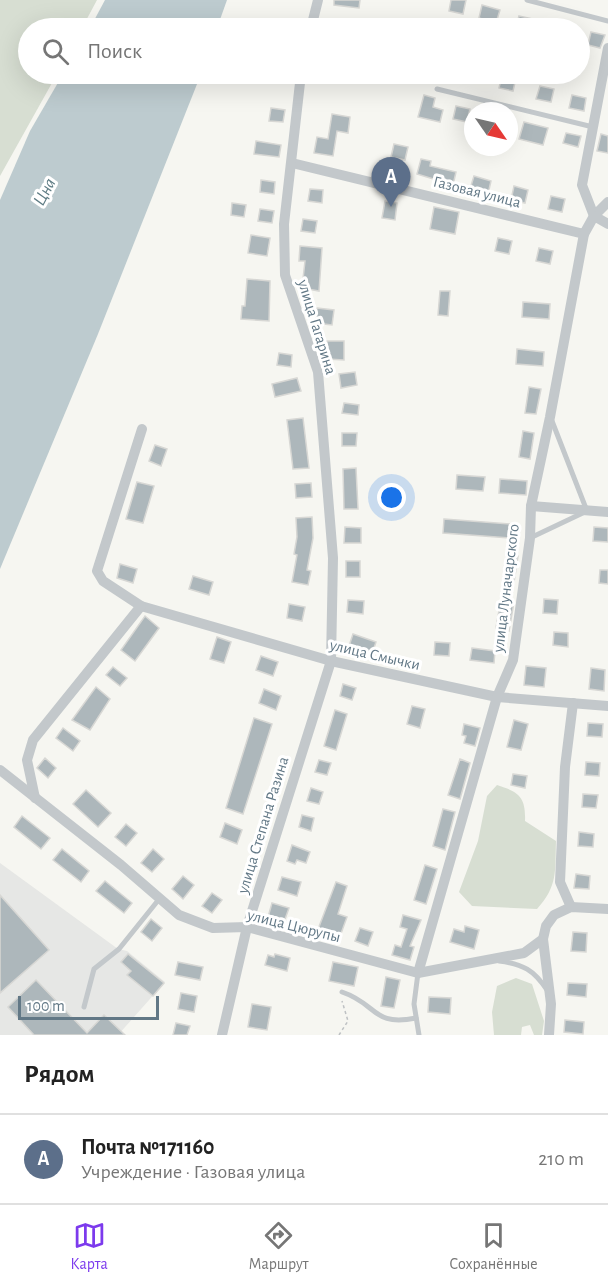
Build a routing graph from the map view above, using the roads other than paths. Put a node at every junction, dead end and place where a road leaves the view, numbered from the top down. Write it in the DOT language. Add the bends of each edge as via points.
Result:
graph roads {
  1 [pos="318,0"];
  2 [pos="527,0"];
  3 [pos="314,18"];
  4 [pos="608,21"];
  5 [pos="608,48"];
  6 [pos="301,84"];
  7 [pos="437,89"];
  8 [pos="593,127"];
  9 [pos="292,163"];
  10 [pos="608,202"];
  11 [pos="594,216"];
  12 [pos="608,224"];
  13 [pos="584,234"];
  14 [pos="550,417"];
  15 [pos="142,429"];
  16 [pos="531,506"];
  17 [pos="587,511"];
  18 [pos="608,512"];
  19 [pos="530,538"];
  20 [pos="141,606"];
  21 [pos="331,661"];
  22 [pos="497,697"];
  23 [pos="573,703"];
  24 [pos="608,706"];
  25 [pos="0,771"];
  26 [pos="35,798"];
  27 [pos="160,898"];
  28 [pos="571,907"];
  29 [pos="608,909"];
  30 [pos="247,927"];
  31 [pos="543,939"];
  32 [pos="496,960"];
  33 [pos="418,973"];
  34 [pos="344,992"];
  35 [pos="549,994"];
  36 [pos="84,1007"];
  37 [pos="416,1018"];
  38 [pos="222,1035"];
  39 [pos="419,1035"];
  40 [pos="549,1035"];
  1 -- 3 [label="street"];
  2 -- 4 [label="lane"];
  5 -- 8 [label="street"];
  6 -- 9 [label="street, улица Гагарина"];
  7 -- 8 [label="lane"];
  8 -- 11 [label="street" via="582,185"];
  9 -- 13 [label="street, Газовая улица"];
  9 -- 21 [label="street, улица Гагарина" via="284,224 285,275 318,372 333,558"];
  10 -- 11 [label="street"];
  11 -- 12 [label="street"];
  11 -- 13 [label="street"];
  13 -- 14 [label="street, улица Луначарского"];
  14 -- 16 [label="street, улица Луначарского"];
  14 -- 17 [label="lane"];
  15 -- 20 [label="street, улица Смычки" via="97,572 103,581"];
  16 -- 17 [label="street"];
  16 -- 19 [label="street, улица Луначарского"];
  17 -- 18 [label="street"];
  17 -- 19 [label="lane"];
  19 -- 22 [label="street, улица Луначарского" via="513,660"];
  20 -- 21 [label="street, улица Смычки"];
  20 -- 26 [label="street" via="33,740 27,760"];
  21 -- 22 [label="street, улица Смычки"];
  21 -- 30 [label="street, улица Степана Разина"];
  22 -- 23 [label="street, улица Смычки"];
  22 -- 33 [label="street, улица Луначарского"];
  23 -- 24 [label="street, улица Смычки"];
  23 -- 28 [label="street" via="565,767 560,882"];
  25 -- 26 [label="street, улица Цюрупы"];
  26 -- 27 [label="street, улица Цюрупы"];
  27 -- 30 [label="street, улица Цюрупы" via="179,915 213,928"];
  27 -- 36 [label="lane" via="118,949 94,969"];
  28 -- 29 [label="street"];
  28 -- 31 [label="street, улица Цюрупы" via="554,915"];
  30 -- 33 [label="street, улица Цюрупы"];
  30 -- 38 [label="street, улица Степана Разина"];
  31 -- 32 [label="street, улица Цюрупы" via="524,953"];
  31 -- 35 [label="street"];
  32 -- 33 [label="street, улица Цюрупы"];
  32 -- 35 [label="lane" via="521,964 538,975"];
  33 -- 37 [label="lane"];
  34 -- 37 [label="lane" via="359,997 374,1013 395,1022"];
  35 -- 40 [label="street"];
  37 -- 39 [label="lane"];
}
